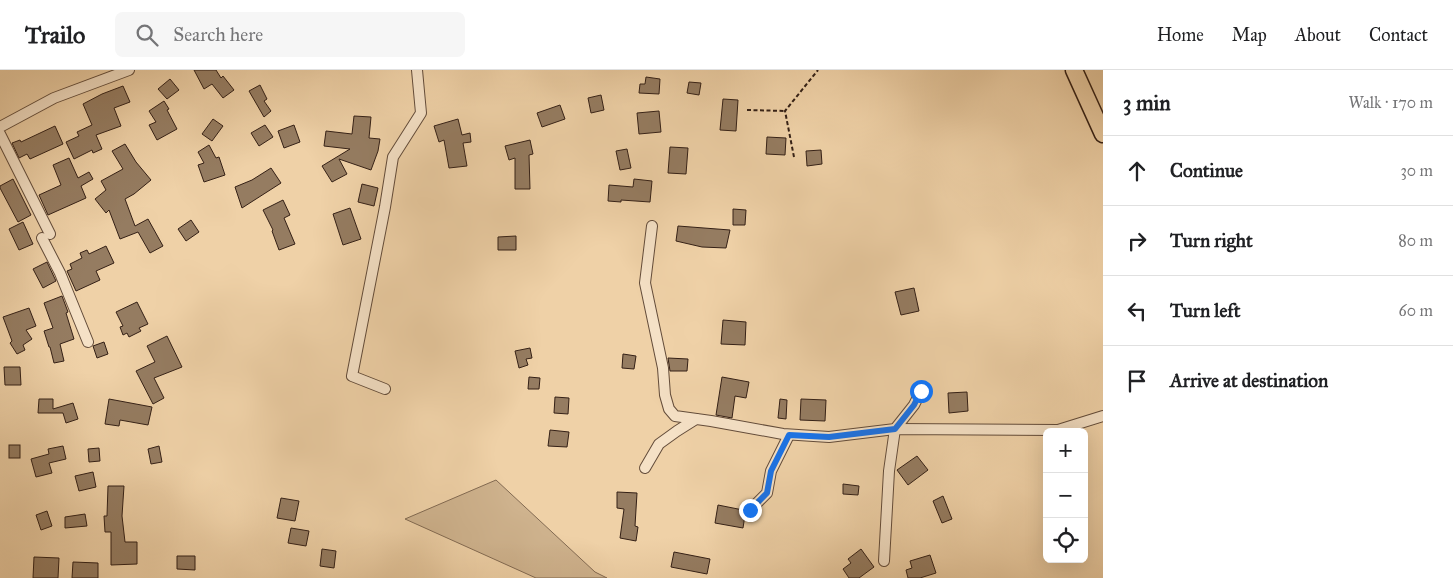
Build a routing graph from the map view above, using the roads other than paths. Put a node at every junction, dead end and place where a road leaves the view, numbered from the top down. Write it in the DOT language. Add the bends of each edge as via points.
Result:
graph roads {
  1 [pos="128,70"];
  2 [pos="417,70"];
  3 [pos="1075,71"];
  4 [pos="0,127"];
  5 [pos="0,134"];
  6 [pos="1103,134"];
  7 [pos="652,226"];
  8 [pos="88,342"];
  9 [pos="385,389"];
  10 [pos="921,391"];
  11 [pos="1103,416"];
  12 [pos="696,419"];
  13 [pos="895,429"];
  14 [pos="789,435"];
  15 [pos="645,468"];
  16 [pos="750,510"];
  17 [pos="884,561"];
  1 -- 4 [label="street" via="54,98"];
  2 -- 9 [label="street" via="421,113 393,157 352,376"];
  3 -- 6 [label="highway"];
  5 -- 8 [label="street" via="46,236"];
  7 -- 12 [label="street" via="645,283 663,368 665,395 675,416"];
  10 -- 13 [label="street"];
  11 -- 13 [label="street" via="1058,430"];
  12 -- 14 [label="street"];
  12 -- 15 [label="street" via="659,444"];
  13 -- 14 [label="street" via="829,437"];
  13 -- 17 [label="street"];
  14 -- 16 [label="street" via="771,471 767,493"];
}
